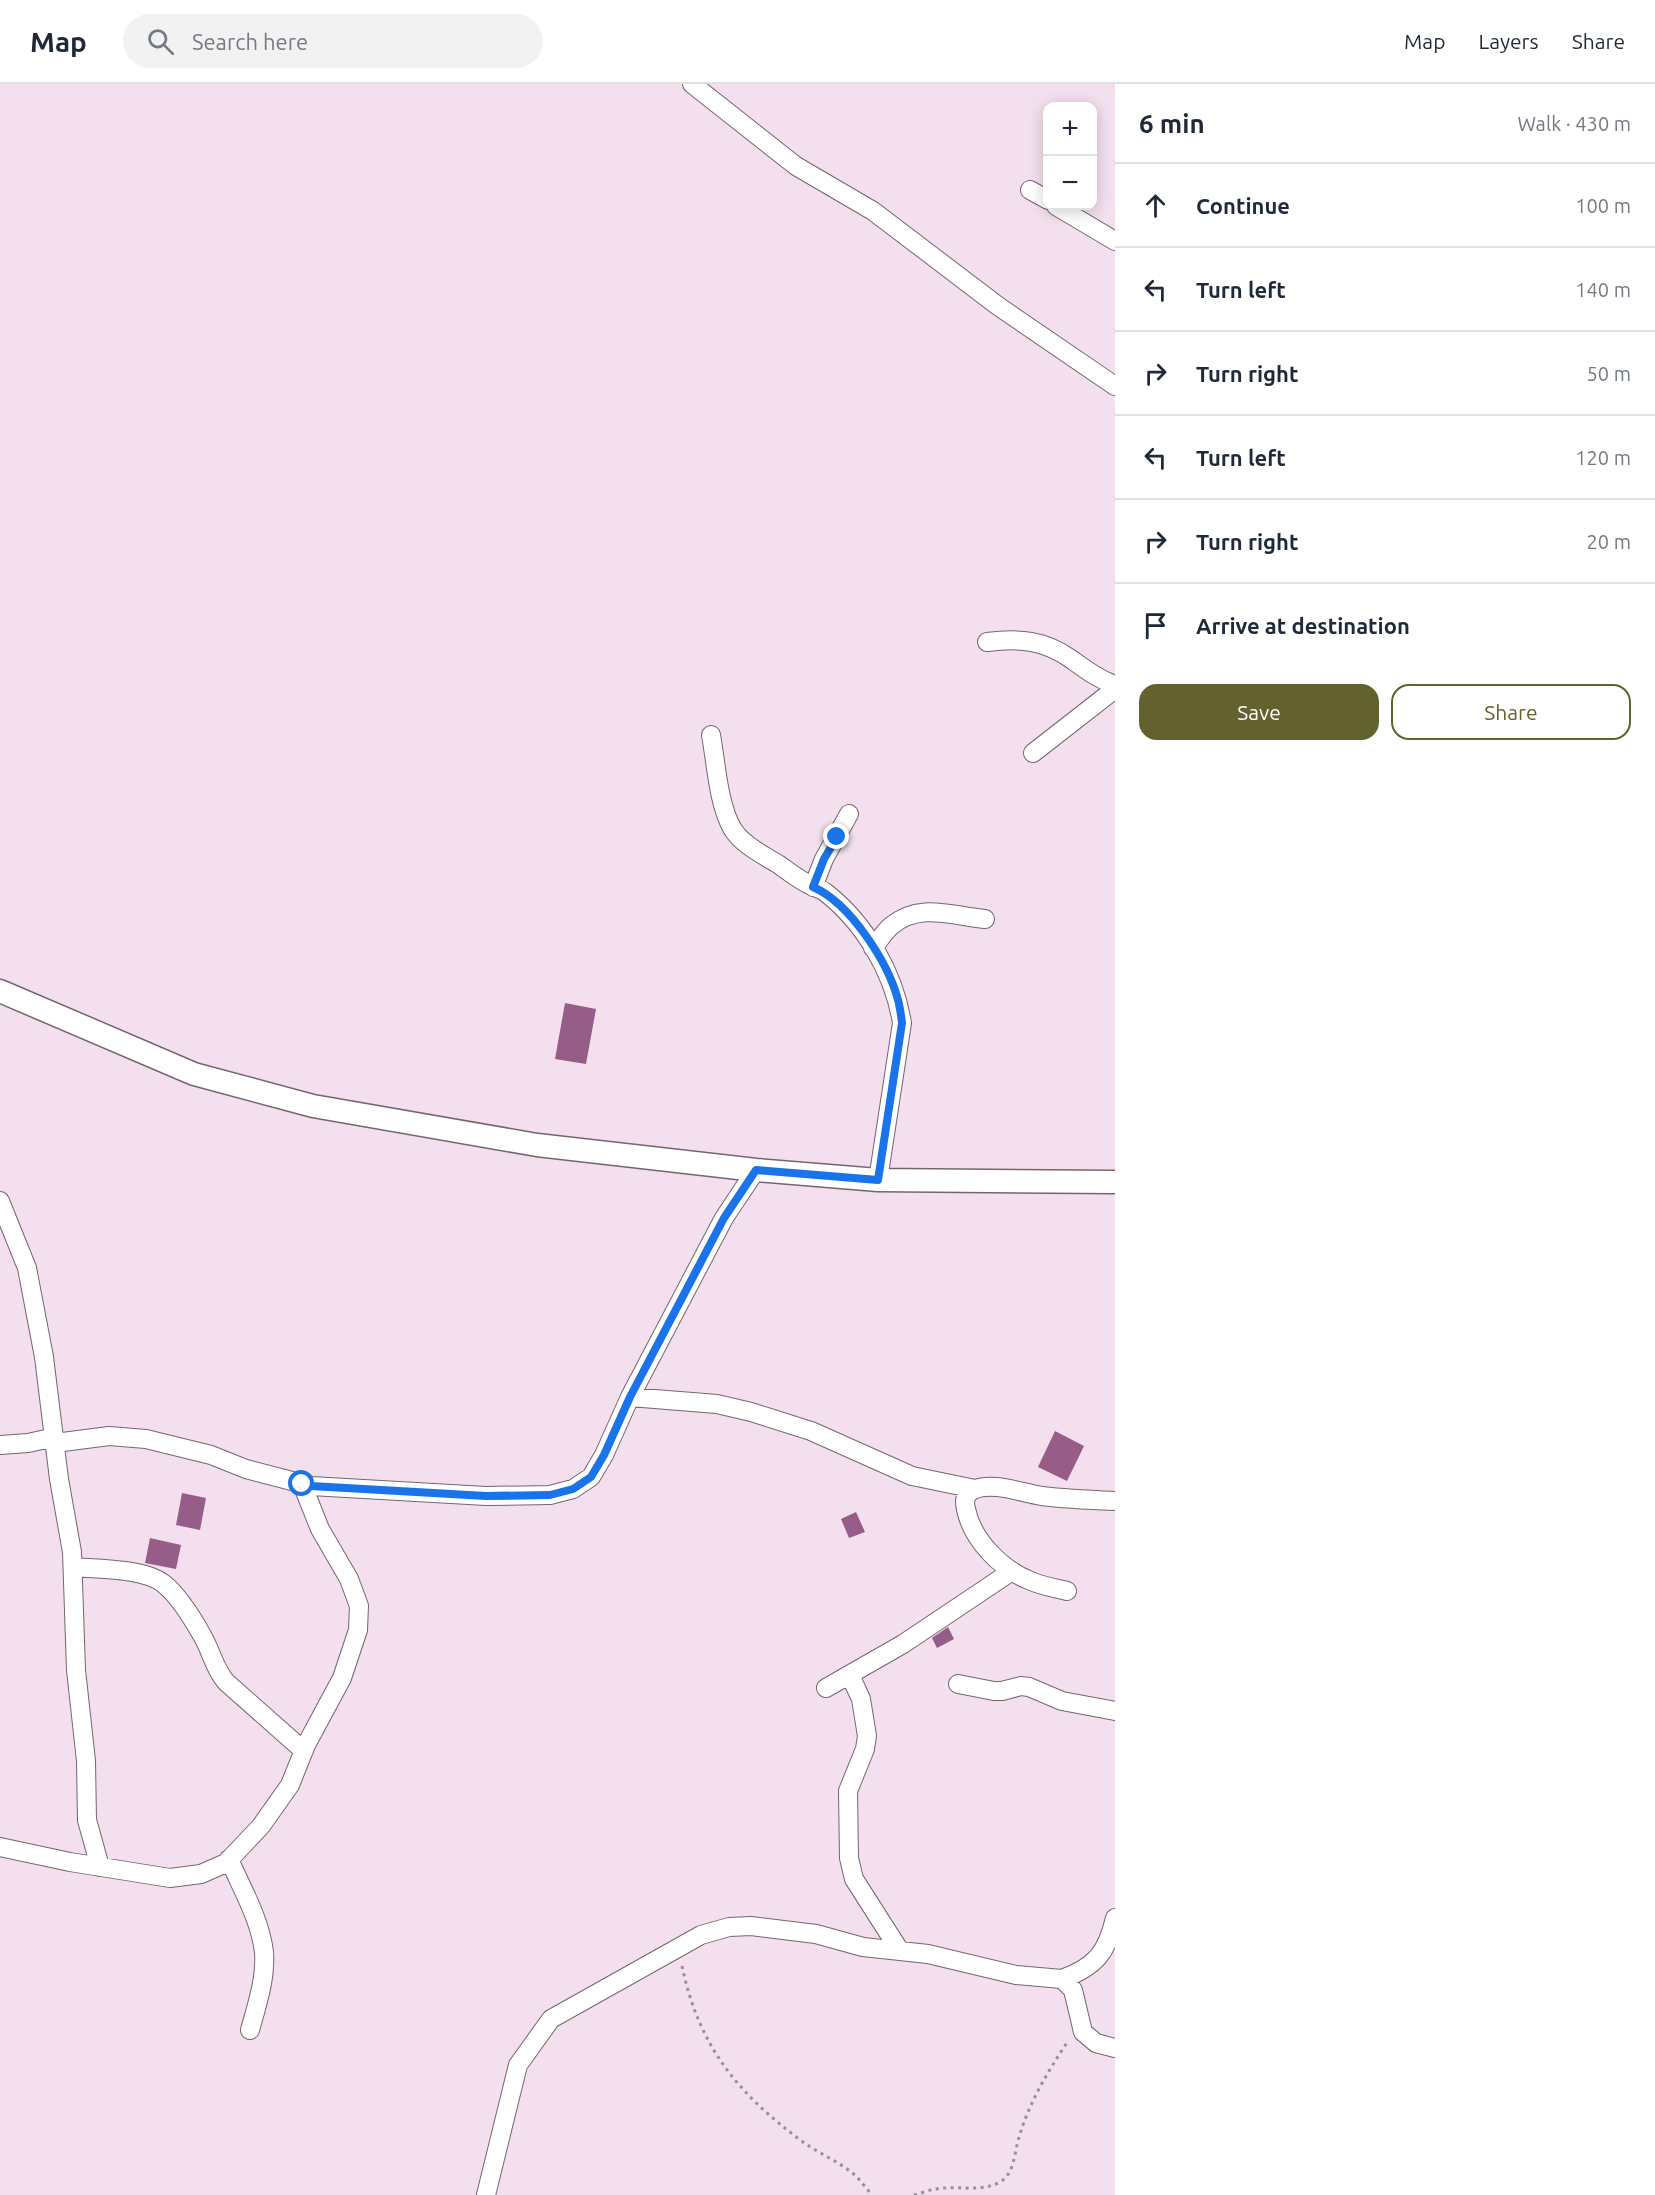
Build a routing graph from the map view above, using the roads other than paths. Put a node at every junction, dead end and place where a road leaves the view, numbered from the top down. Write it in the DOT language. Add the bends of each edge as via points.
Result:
graph roads {
  1 [pos="692,84"];
  2 [pos="1030,190"];
  3 [pos="1043,198"];
  4 [pos="1063,210"];
  5 [pos="1115,241"];
  6 [pos="1115,386"];
  7 [pos="987,642"];
  8 [pos="1115,685"];
  9 [pos="1115,689"];
  10 [pos="711,735"];
  11 [pos="1033,753"];
  12 [pos="849,814"];
  13 [pos="813,887"];
  14 [pos="985,919"];
  15 [pos="873,948"];
  16 [pos="0,982"];
  17 [pos="0,991"];
  18 [pos="41,1008"];
  19 [pos="756,1170"];
  20 [pos="878,1180"];
  21 [pos="1115,1182"];
  22 [pos="0,1201"];
  23 [pos="630,1397"];
  24 [pos="55,1440"];
  25 [pos="0,1445"];
  26 [pos="302,1484"];
  27 [pos="975,1490"];
  28 [pos="1115,1501"];
  29 [pos="73,1567"];
  30 [pos="1012,1571"];
  31 [pos="1067,1591"];
  32 [pos="850,1675"];
  33 [pos="958,1684"];
  34 [pos="826,1688"];
  35 [pos="1115,1711"];
  36 [pos="304,1751"];
  37 [pos="0,1847"];
  38 [pos="230,1859"];
  39 [pos="100,1867"];
  40 [pos="1115,1918"];
  41 [pos="900,1951"];
  42 [pos="1062,1979"];
  43 [pos="250,2030"];
  44 [pos="1115,2048"];
  45 [pos="486,2195"];
  1 -- 6 [label="street" via="796,166 873,211 998,306"];
  2 -- 3 [label="street"];
  4 -- 5 [label="street"];
  7 -- 8 [label="street" via="1040,642"];
  9 -- 11 [label="street"];
  10 -- 13 [label="street" via="732,829"];
  12 -- 13 [label="street"];
  13 -- 15 [label="street" via="849,914"];
  14 -- 15 [label="street" via="923,911 911,914 890,927"];
  15 -- 20 [label="street" via="898,999 902,1023"];
  16 -- 18 [label="street"];
  17 -- 18 [label="street"];
  18 -- 19 [label="street" via="194,1074 313,1106 537,1145"];
  19 -- 20 [label="street"];
  19 -- 23 [label="street" via="724,1218"];
  20 -- 21 [label="street"];
  22 -- 24 [label="street" via="27,1268"];
  23 -- 26 [label="street" via="591,1477 573,1489 550,1495 486,1496"];
  23 -- 27 [label="street" via="717,1404 751,1412 811,1431 912,1476"];
  24 -- 25 [label="street"];
  24 -- 26 [label="street" via="109,1436 146,1439"];
  24 -- 29 [label="street"];
  26 -- 36 [label="street" via="359,1606 358,1630 342,1678"];
  27 -- 28 [label="street" via="1001,1488 1040,1496"];
  27 -- 30 [label="street" via="966,1496 967,1517 987,1549"];
  29 -- 36 [label="street" via="134,1573 164,1583 199,1629 217,1672"];
  29 -- 39 [label="street" via="87,1820"];
  30 -- 31 [label="street"];
  30 -- 32 [label="street"];
  32 -- 34 [label="street"];
  32 -- 41 [label="street" via="861,1699 867,1736 849,1791 849,1858 854,1880"];
  33 -- 35 [label="street" via="994,1691 1029,1687 1062,1701"];
  36 -- 38 [label="street" via="290,1785 261,1826"];
  37 -- 39 [label="street"];
  38 -- 39 [label="street" via="201,1874 170,1878"];
  38 -- 43 [label="street" via="257,1922 264,1952 264,1973"];
  40 -- 42 [label="street" via="1111,1936 1093,1963"];
  41 -- 42 [label="street" via="1016,1975"];
  41 -- 45 [label="street" via="863,1947 816,1934 729,1927 678,1948 551,2019 518,2065"];
  42 -- 44 [label="street" via="1073,1990 1083,2032 1096,2043"];
}
